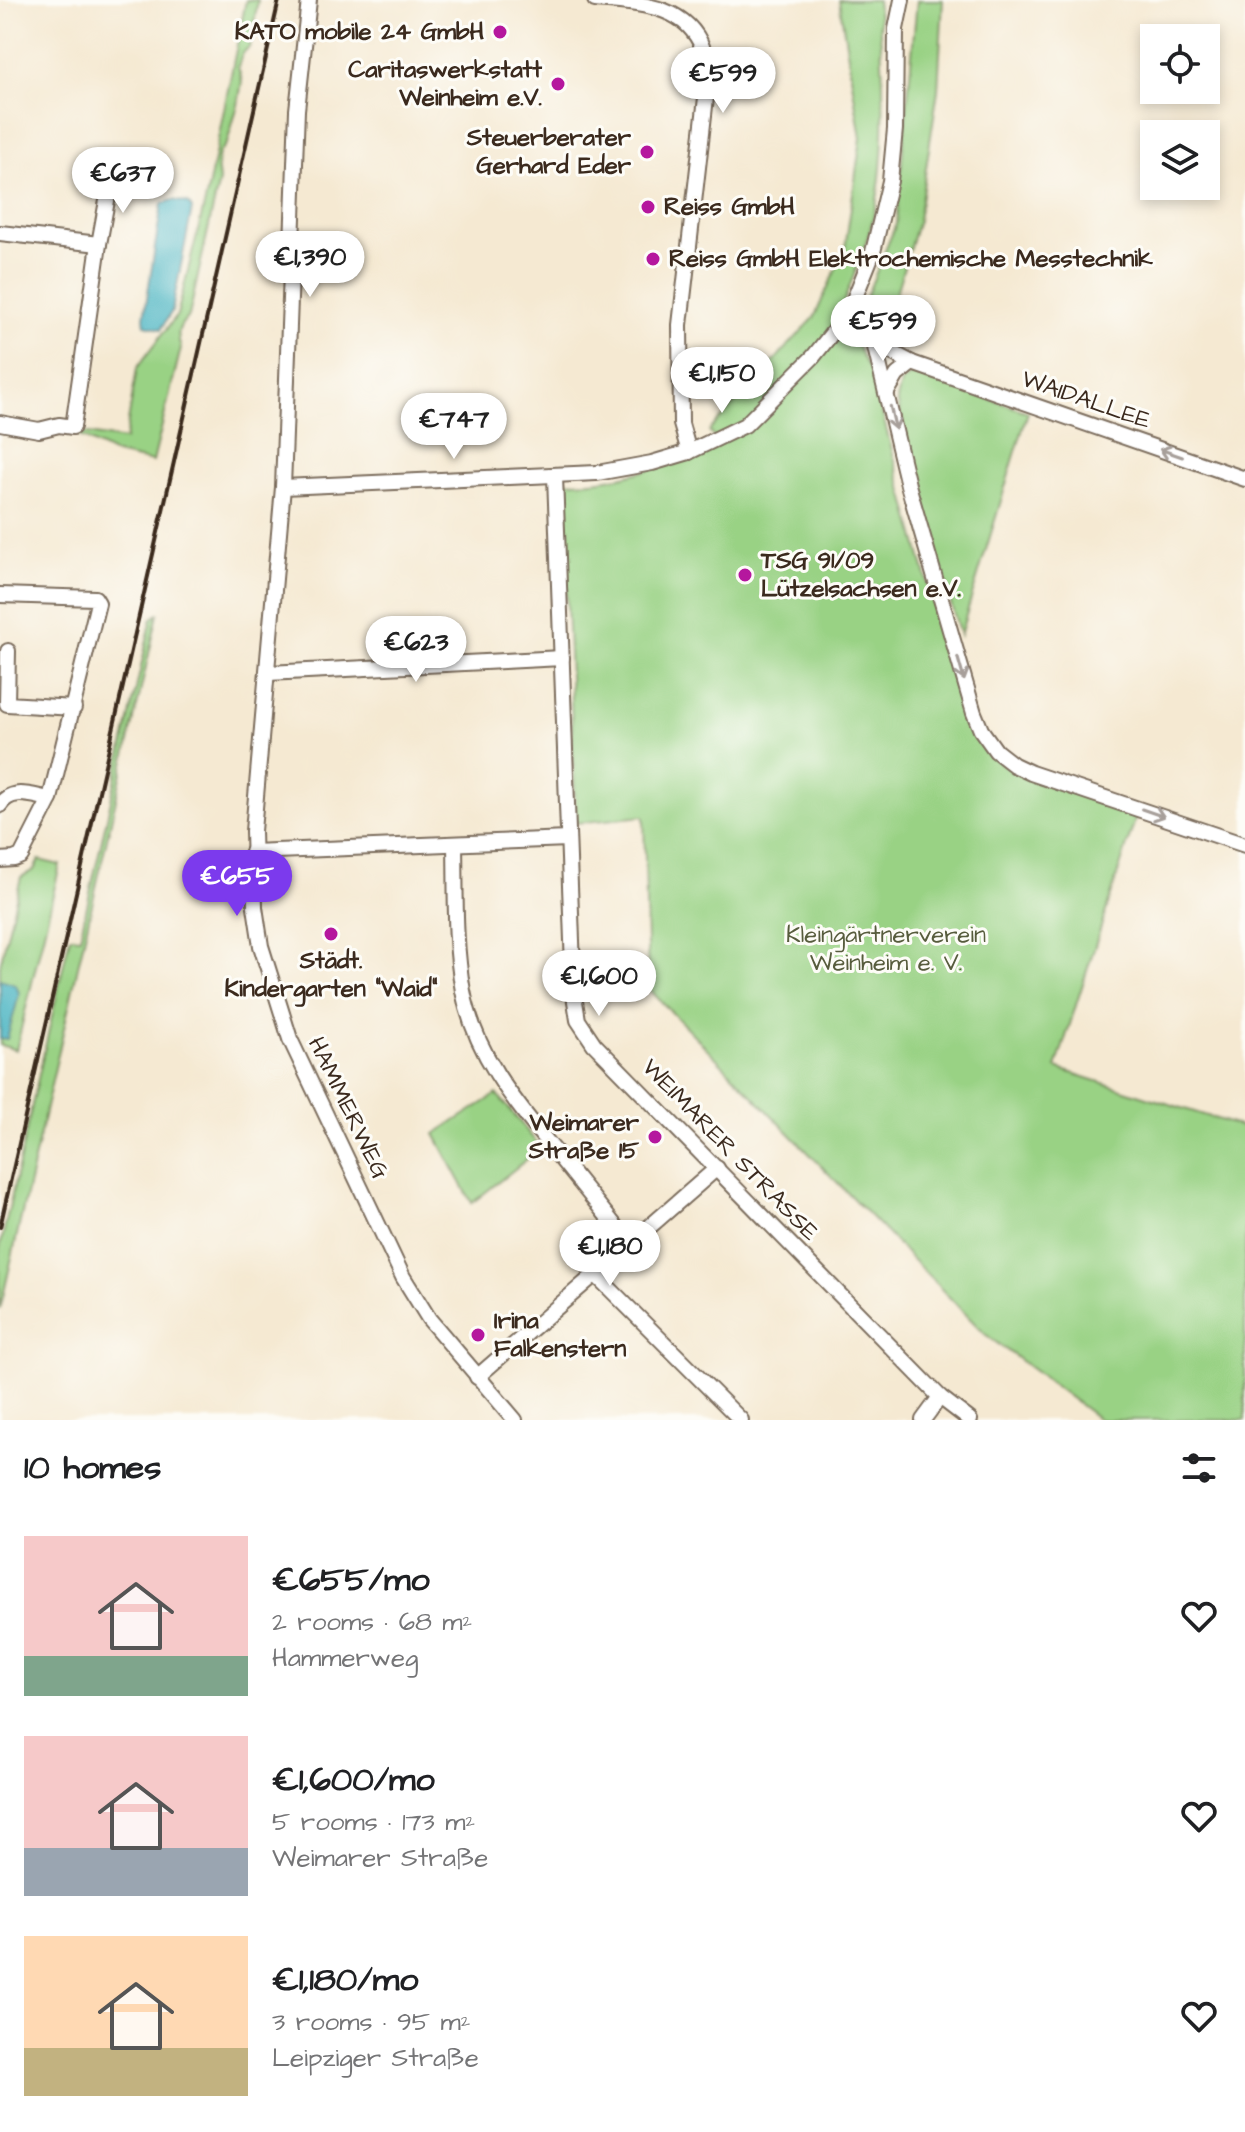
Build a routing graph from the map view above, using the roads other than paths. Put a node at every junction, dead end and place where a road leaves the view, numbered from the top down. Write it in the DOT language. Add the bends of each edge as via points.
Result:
graph roads {
  1 [pos="309,0"];
  2 [pos="595,0"];
  3 [pos="890,0"];
  4 [pos="902,0"];
  5 [pos="896,29"];
  6 [pos="111,179"];
  7 [pos="0,233"];
  8 [pos="99,244"];
  9 [pos="849,312"];
  10 [pos="874,343"];
  11 [pos="912,363"];
  12 [pos="887,392"];
  13 [pos="0,423"];
  14 [pos="689,452"];
  15 [pos="555,476"];
  16 [pos="1245,479"];
  17 [pos="283,487"];
  18 [pos="0,595"];
  19 [pos="8,651"];
  20 [pos="562,658"];
  21 [pos="268,673"];
  22 [pos="74,708"];
  23 [pos="50,799"];
  24 [pos="0,805"];
  25 [pos="568,839"];
  26 [pos="455,844"];
  27 [pos="1245,845"];
  28 [pos="252,852"];
  29 [pos="0,860"];
  30 [pos="717,1168"];
  31 [pos="630,1245"];
  32 [pos="596,1275"];
  33 [pos="477,1377"];
  34 [pos="940,1397"];
  35 [pos="515,1420"];
  36 [pos="741,1420"];
  37 [pos="923,1420"];
  38 [pos="970,1420"];
  1 -- 17 [label="street, HAMMERWEG" via="297,108"];
  2 -- 14 [label="street" via="675,13 692,28 703,49 708,80 680,325 681,424"];
  3 -- 5 [label="street"];
  4 -- 5 [label="street"];
  5 -- 9 [label="street" via="890,181 873,252"];
  6 -- 8 [label="street"];
  7 -- 8 [label="street"];
  8 -- 13 [label="street" via="73,427 39,430"];
  9 -- 10 [label="street, WAIDALLEE"];
  9 -- 14 [label="street" via="745,425"];
  10 -- 11 [label="street, WAIDALLEE"];
  10 -- 12 [label="street"];
  11 -- 12 [label="street"];
  16 -- 11 [label="street, WAIDALLEE, one-way"];
  12 -- 27 [label="street, one-way" via="961,670 989,743 1031,773"];
  14 -- 15 [label="street" via="597,473"];
  15 -- 17 [label="street"];
  15 -- 20 [label="street, WEIMARER STRASSE"];
  17 -- 21 [label="street, HAMMERWEG"];
  18 -- 22 [label="street" via="95,598"];
  19 -- 22 [label="street" via="7,704"];
  20 -- 21 [label="street"];
  20 -- 25 [label="street, WEIMARER STRASSE"];
  21 -- 28 [label="street, HAMMERWEG"];
  22 -- 23 [label="street"];
  23 -- 24 [label="street" via="10,794"];
  23 -- 29 [label="street" via="21,856"];
  25 -- 26 [label="street"];
  25 -- 30 [label="street, WEIMARER STRASSE" via="578,1020 594,1044"];
  26 -- 28 [label="street"];
  26 -- 31 [label="street" via="459,958 473,1028 506,1092"];
  28 -- 33 [label="street, HAMMERWEG" via="261,946 290,1039 410,1290"];
  30 -- 31 [label="street"];
  30 -- 34 [label="street, WEIMARER STRASSE"];
  31 -- 32 [label="street"];
  32 -- 33 [label="street"];
  32 -- 36 [label="street"];
  33 -- 35 [label="street, HAMMERWEG"];
  34 -- 37 [label="street"];
  34 -- 38 [label="street, WEIMARER STRASSE"];
}
